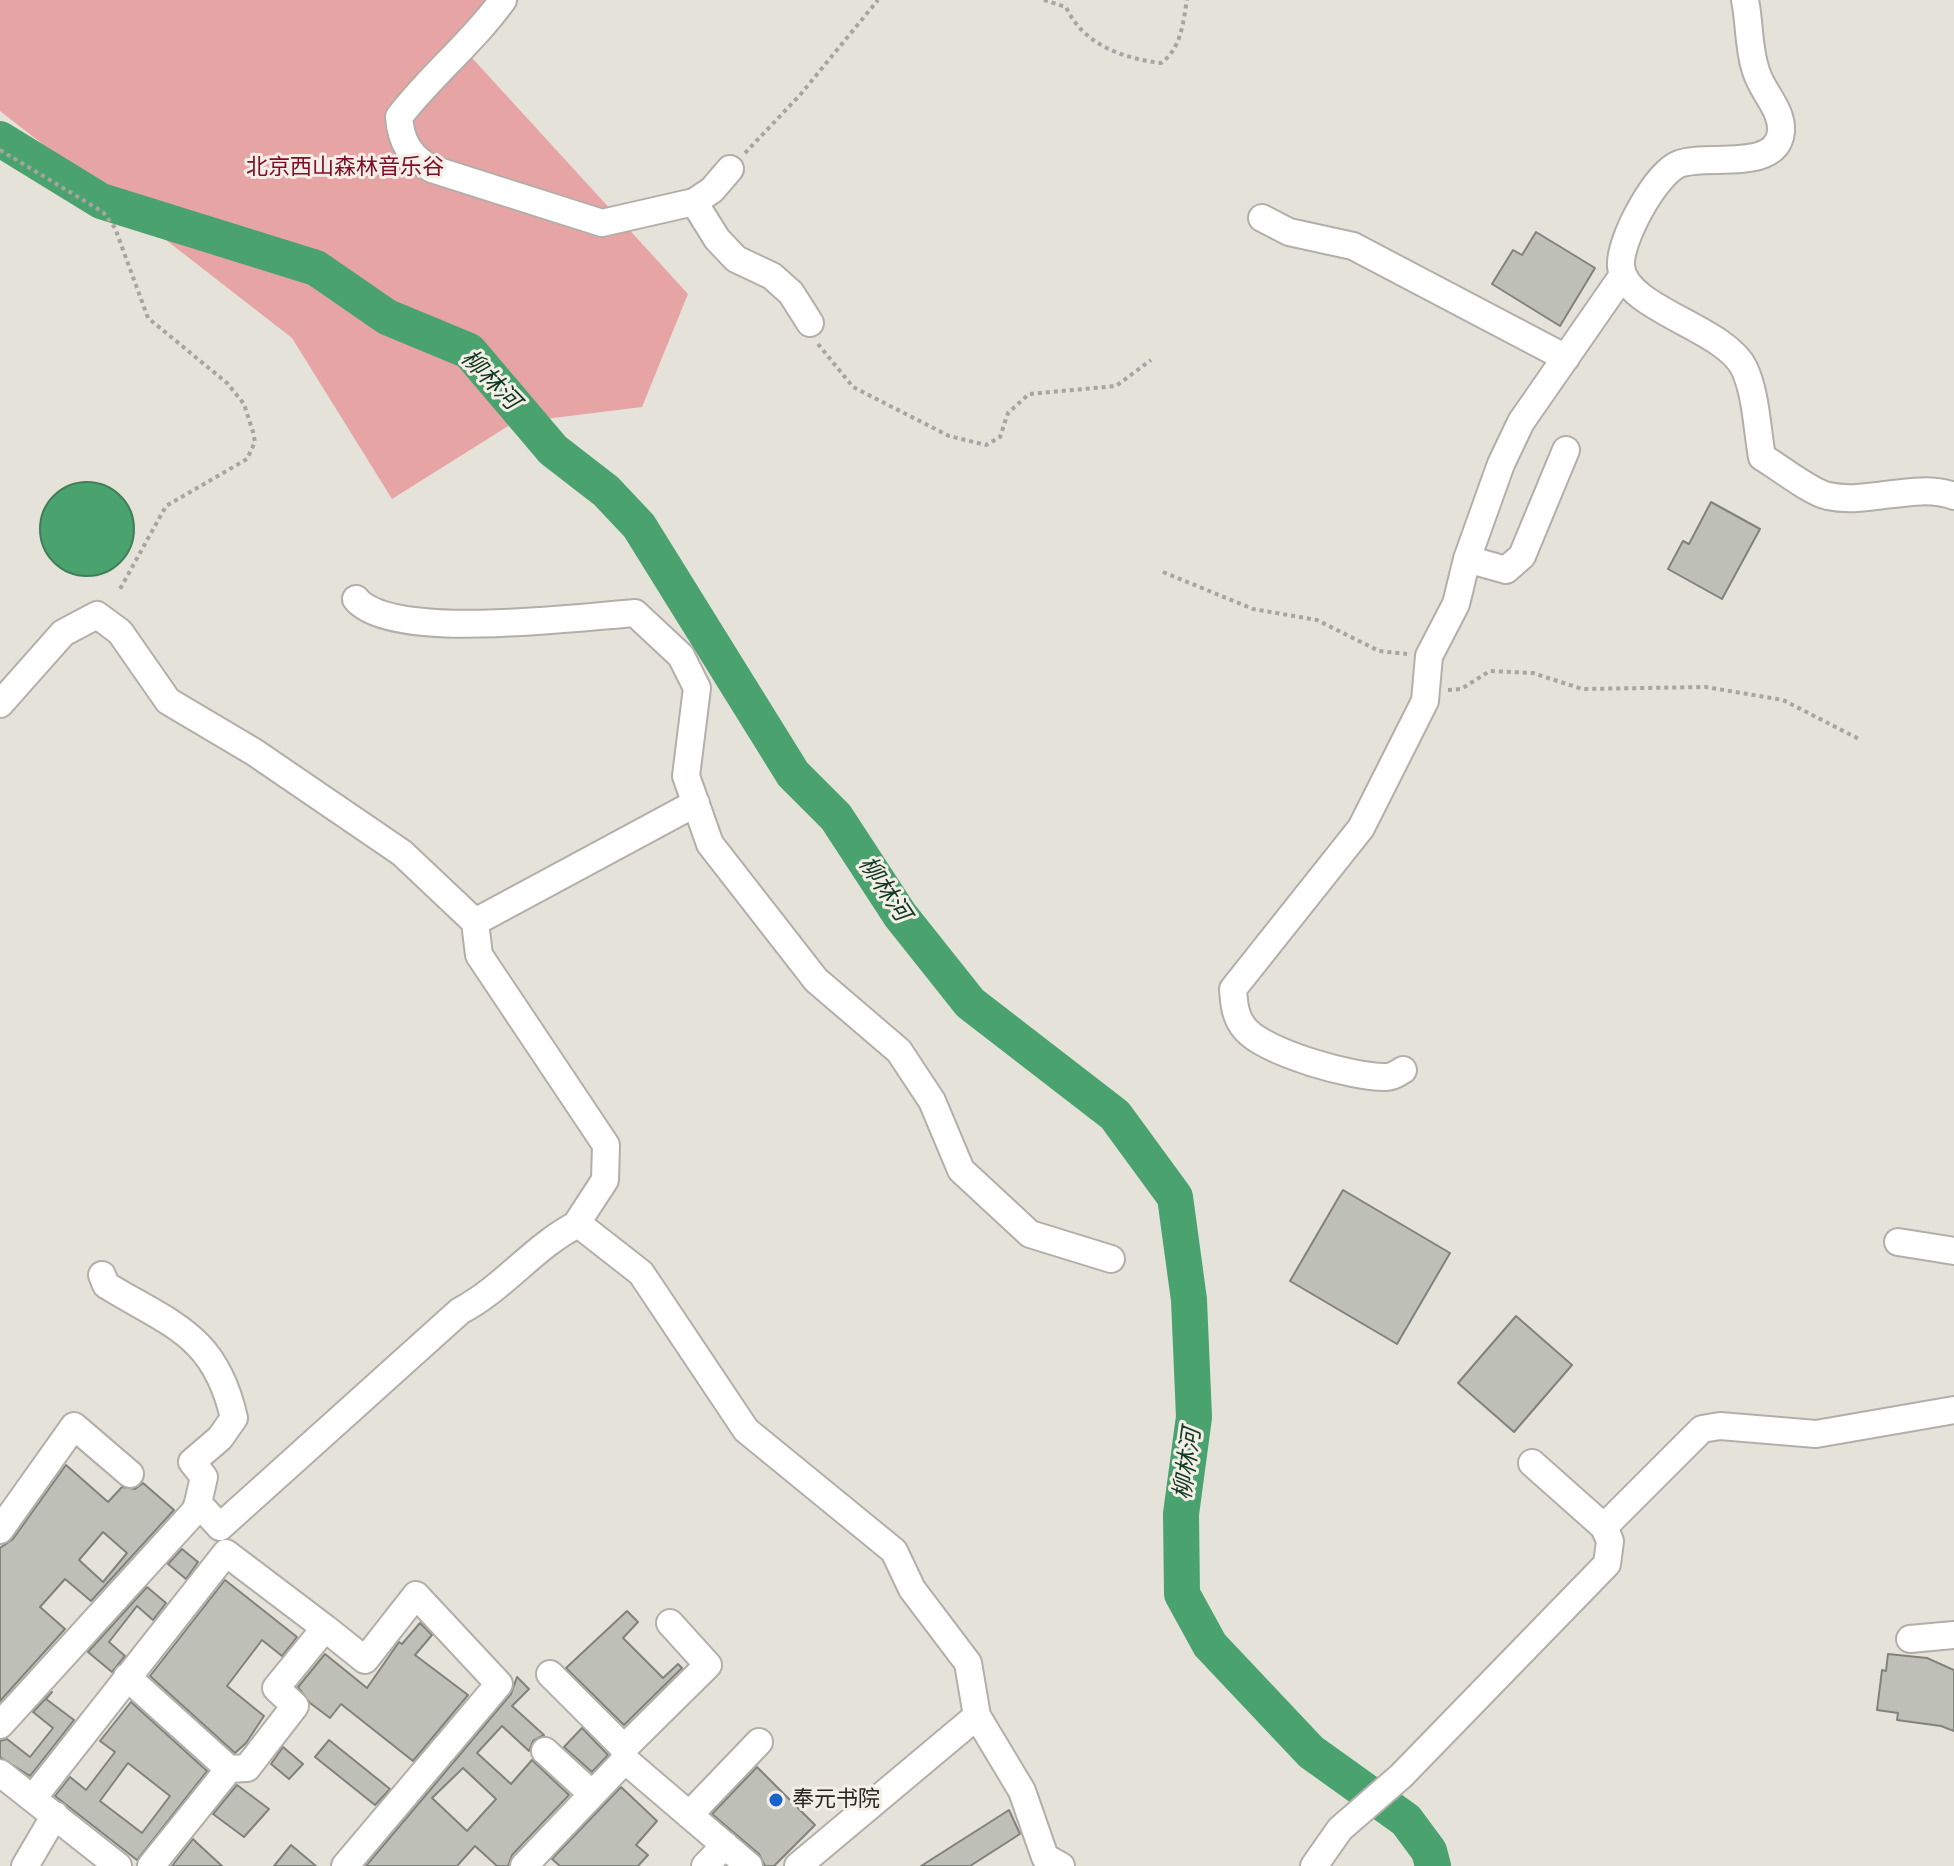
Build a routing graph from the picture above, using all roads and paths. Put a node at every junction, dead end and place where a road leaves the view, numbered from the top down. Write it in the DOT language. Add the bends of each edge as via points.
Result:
graph roads {
  1 [pos="503,0"];
  2 [pos="878,0"];
  3 [pos="1044,0"];
  4 [pos="1187,0"];
  5 [pos="1745,0"];
  6 [pos="0,150"];
  7 [pos="730,169"];
  8 [pos="694,202"];
  9 [pos="1262,218"];
  10 [pos="1623,275"];
  11 [pos="810,323"];
  12 [pos="1566,358"];
  13 [pos="1151,360"];
  14 [pos="1566,450"];
  15 [pos="1954,496"];
  16 [pos="1467,559"];
  17 [pos="1163,572"];
  18 [pos="120,589"];
  19 [pos="356,599"];
  20 [pos="1429,656"];
  21 [pos="1427,686"];
  22 [pos="0,704"];
  23 [pos="1859,739"];
  24 [pos="696,803"];
  25 [pos="475,922"];
  26 [pos="1403,1070"];
  27 [pos="578,1224"];
  28 [pos="1898,1242"];
  29 [pos="1954,1251"];
  30 [pos="1111,1259"];
  31 [pos="102,1275"];
  32 [pos="1954,1410"];
  33 [pos="1532,1463"];
  34 [pos="130,1474"];
  35 [pos="198,1503"];
  36 [pos="1604,1527"];
  37 [pos="0,1530"];
  38 [pos="670,1623"];
  39 [pos="325,1628"];
  40 [pos="1954,1635"];
  41 [pos="1910,1639"];
  42 [pos="550,1674"];
  43 [pos="127,1677"];
  44 [pos="977,1716"];
  45 [pos="0,1725"];
  46 [pos="759,1742"];
  47 [pos="545,1751"];
  48 [pos="624,1754"];
  49 [pos="229,1769"];
  50 [pos="0,1773"];
  51 [pos="592,1794"];
  52 [pos="33,1798"];
  53 [pos="55,1815"];
  54 [pos="689,1815"];
  55 [pos="725,1845"];
  56 [pos="25,1866"];
  57 [pos="118,1866"];
  58 [pos="151,1866"];
  59 [pos="345,1866"];
  60 [pos="524,1866"];
  61 [pos="705,1866"];
  62 [pos="749,1866"];
  63 [pos="798,1866"];
  64 [pos="1061,1866"];
  65 [pos="1314,1866"];
  1 -- 8 [label="street" via="480,33 399,117 401,135 418,161 602,223"];
  2 -- 7 [label="path"];
  3 -- 4 [label="path" via="1066,7 1075,28 1089,40 1161,63 1172,56"];
  5 -- 10 [label="street" via="1756,74 1778,115 1777,145 1762,156 1678,165 1636,214 1622,257"];
  6 -- 18 [label="path" via="103,212 115,228 148,318 227,383 244,404 253,432 255,442 247,459 166,506"];
  7 -- 8 [label="street"];
  8 -- 11 [label="street" via="736,259 772,276 791,293"];
  9 -- 12 [label="street" via="1289,232 1353,246"];
  10 -- 12 [label="street"];
  10 -- 15 [label="street" via="1637,293 1709,334 1743,366 1762,457 1826,496 1941,491"];
  11 -- 13 [label="path" via="819,345 853,387 949,436 986,445 1000,437 1014,404 1029,394 1116,386"];
  12 -- 16 [label="street" via="1514,436"];
  14 -- 16 [label="street" via="1522,556 1506,570"];
  16 -- 20 [label="street" via="1456,604"];
  17 -- 20 [label="path" via="1253,609 1317,620 1379,651"];
  19 -- 24 [label="street" via="365,611 407,622 510,622 635,613 681,656 697,688 686,776"];
  20 -- 21 [label="street"];
  21 -- 23 [label="path" via="1461,689 1490,671 1533,673 1582,689 1706,687 1783,700"];
  21 -- 26 [label="street" via="1425,701 1361,828 1233,989 1235,1011 1245,1029 1262,1042 1352,1073 1390,1078"];
  22 -- 25 [label="street" via="63,633 97,615 120,632 168,701 254,752 402,853"];
  24 -- 25 [label="street"];
  24 -- 30 [label="street" via="710,844 816,980 899,1051 932,1101 961,1170 1030,1234"];
  25 -- 27 [label="street" via="479,955 606,1145 605,1180"];
  27 -- 35 [label="street" via="555,1235 484,1298 460,1311 220,1527"];
  27 -- 44 [label="street" via="641,1273 746,1430 894,1551 912,1589 968,1663"];
  28 -- 29 [label="street"];
  31 -- 35 [label="street" via="106,1285 195,1339 228,1392 234,1418 192,1462 204,1477"];
  32 -- 36 [label="street" via="1816,1434 1702,1429"];
  33 -- 36 [label="street"];
  34 -- 37 [label="street" via="74,1426"];
  35 -- 45 [label="street"];
  36 -- 65 [label="street" via="1610,1541 1607,1564 1401,1776 1340,1829"];
  38 -- 48 [label="street" via="708,1665"];
  39 -- 43 [label="street" via="226,1553"];
  39 -- 49 [label="street" via="276,1688 295,1706 247,1768"];
  39 -- 59 [label="street" via="365,1660 416,1595 499,1684"];
  40 -- 41 [label="street"];
  42 -- 48 [label="street"];
  43 -- 49 [label="street"];
  43 -- 52 [label="street"];
  44 -- 63 [label="street"];
  44 -- 64 [label="street" via="1022,1791 1045,1857"];
  46 -- 54 [label="street"];
  47 -- 51 [label="street"];
  48 -- 51 [label="street"];
  48 -- 54 [label="street"];
  49 -- 58 [label="street"];
  50 -- 52 [label="street"];
  51 -- 60 [label="street"];
  52 -- 53 [label="street"];
  53 -- 56 [label="street"];
  53 -- 57 [label="street"];
  54 -- 55 [label="street"];
  55 -- 61 [label="street"];
  55 -- 62 [label="street"];
}
